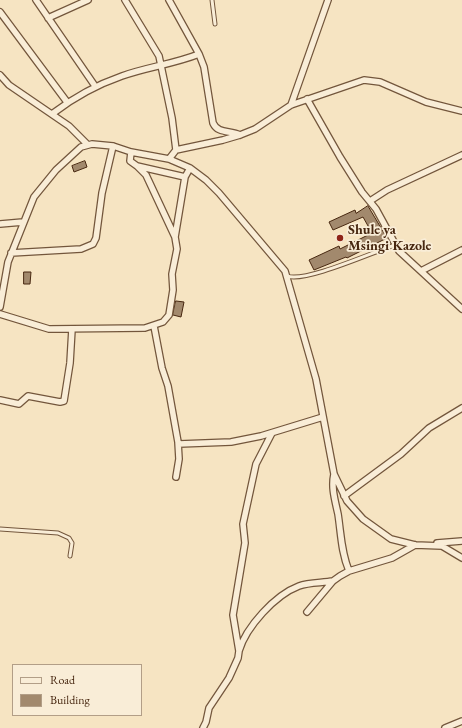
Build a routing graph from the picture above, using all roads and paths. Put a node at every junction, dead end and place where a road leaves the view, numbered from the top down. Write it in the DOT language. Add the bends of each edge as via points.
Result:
graph roads {
  1 [pos="36,0"];
  2 [pos="88,0"];
  3 [pos="125,0"];
  4 [pos="169,0"];
  5 [pos="212,0"];
  6 [pos="328,0"];
  7 [pos="79,1"];
  8 [pos="0,12"];
  9 [pos="48,18"];
  10 [pos="215,24"];
  11 [pos="199,54"];
  12 [pos="162,66"];
  13 [pos="0,75"];
  14 [pos="95,86"];
  15 [pos="307,99"];
  16 [pos="68,102"];
  17 [pos="291,105"];
  18 [pos="462,111"];
  19 [pos="52,114"];
  20 [pos="240,135"];
  21 [pos="87,144"];
  22 [pos="113,146"];
  23 [pos="176,150"];
  24 [pos="131,152"];
  25 [pos="462,155"];
  26 [pos="169,159"];
  27 [pos="137,166"];
  28 [pos="190,168"];
  29 [pos="185,177"];
  30 [pos="370,201"];
  31 [pos="23,222"];
  32 [pos="0,224"];
  33 [pos="175,237"];
  34 [pos="395,245"];
  35 [pos="462,250"];
  36 [pos="11,253"];
  37 [pos="421,271"];
  38 [pos="287,276"];
  39 [pos="0,306"];
  40 [pos="462,309"];
  41 [pos="0,314"];
  42 [pos="154,326"];
  43 [pos="72,329"];
  44 [pos="0,400"];
  45 [pos="462,408"];
  46 [pos="323,417"];
  47 [pos="272,433"];
  48 [pos="179,444"];
  49 [pos="334,474"];
  50 [pos="176,477"];
  51 [pos="344,496"];
  52 [pos="0,529"];
  53 [pos="462,541"];
  54 [pos="431,544"];
  55 [pos="415,545"];
  56 [pos="70,556"];
  57 [pos="462,558"];
  58 [pos="349,571"];
  59 [pos="333,581"];
  60 [pos="307,612"];
  61 [pos="239,651"];
  62 [pos="462,721"];
  63 [pos="203,728"];
  64 [pos="445,728"];
  1 -- 9 [label="street"];
  2 -- 7 [label="street"];
  3 -- 12 [label="street" via="159,56"];
  4 -- 11 [label="street"];
  5 -- 10 [label="lane"];
  6 -- 17 [label="street"];
  7 -- 9 [label="street"];
  8 -- 16 [label="street"];
  9 -- 14 [label="street"];
  11 -- 12 [label="street"];
  11 -- 20 [label="street" via="204,67 215,128"];
  12 -- 14 [label="street"];
  12 -- 23 [label="street"];
  13 -- 19 [label="street" via="9,85"];
  14 -- 16 [label="street"];
  15 -- 17 [label="street"];
  15 -- 18 [label="street" via="353,83 374,80 426,102"];
  15 -- 30 [label="street" via="340,157"];
  16 -- 19 [label="street"];
  17 -- 20 [label="street" via="256,129"];
  19 -- 21 [label="street"];
  20 -- 23 [label="street"];
  21 -- 22 [label="street"];
  21 -- 31 [label="street" via="62,163 39,189"];
  22 -- 24 [label="street"];
  22 -- 36 [label="street" via="93,244 81,249"];
  23 -- 26 [label="street"];
  24 -- 26 [label="street"];
  24 -- 27 [label="street" via="130,161"];
  25 -- 30 [label="street" via="387,190"];
  26 -- 28 [label="street"];
  27 -- 29 [label="street"];
  27 -- 33 [label="street" via="148,179"];
  28 -- 29 [label="street"];
  28 -- 38 [label="street" via="219,193"];
  29 -- 33 [label="street"];
  30 -- 34 [label="street"];
  31 -- 32 [label="street"];
  31 -- 36 [label="street"];
  33 -- 42 [label="street" via="177,249 169,315 164,322"];
  34 -- 37 [label="street"];
  34 -- 38 [label="lane" via="311,274 296,278"];
  35 -- 37 [label="street"];
  36 -- 39 [label="street" via="5,272"];
  37 -- 40 [label="street"];
  38 -- 46 [label="street" via="316,379"];
  41 -- 43 [label="street" via="49,329"];
  42 -- 43 [label="street"];
  42 -- 48 [label="street"];
  43 -- 44 [label="street" via="64,401 28,396 19,404"];
  45 -- 51 [label="street" via="429,428 401,454"];
  46 -- 47 [label="street"];
  46 -- 49 [label="street"];
  47 -- 48 [label="street" via="231,442"];
  47 -- 61 [label="street" via="256,464 243,524 245,543 233,615"];
  48 -- 50 [label="street"];
  49 -- 51 [label="street"];
  49 -- 58 [label="street" via="333,493 342,551"];
  51 -- 55 [label="street" via="363,519 384,536"];
  52 -- 56 [label="lane" via="63,534 72,542"];
  53 -- 54 [label="street"];
  54 -- 55 [label="street"];
  54 -- 57 [label="street" via="446,547"];
  55 -- 58 [label="street" via="395,557"];
  58 -- 59 [label="street"];
  59 -- 60 [label="street"];
  59 -- 61 [label="street" via="299,586 275,602 246,632"];
  61 -- 63 [label="street" via="234,669 212,702"];
  62 -- 64 [label="street"];
}
